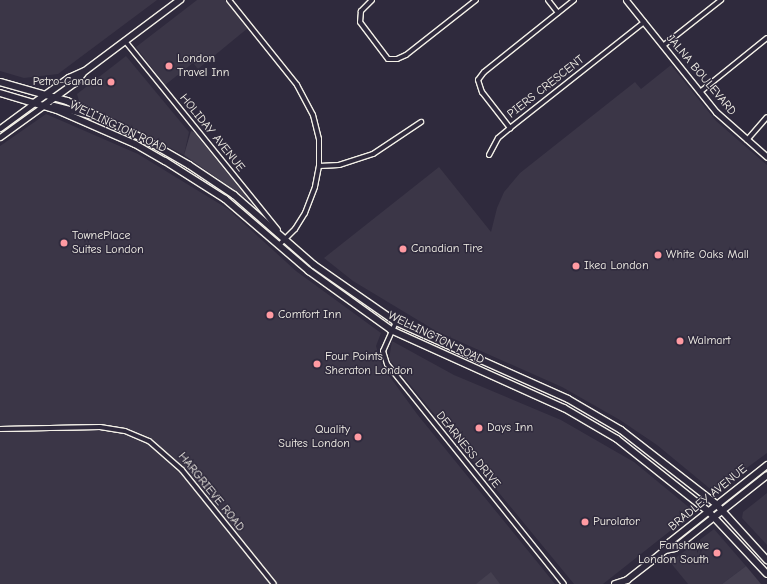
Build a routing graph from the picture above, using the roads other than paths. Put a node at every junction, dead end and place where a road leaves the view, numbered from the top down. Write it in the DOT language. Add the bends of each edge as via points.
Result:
graph roads {
  1 [pos="180,0"];
  2 [pos="229,0"];
  3 [pos="372,0"];
  4 [pos="476,0"];
  5 [pos="548,0"];
  6 [pos="574,0"];
  7 [pos="626,0"];
  8 [pos="721,0"];
  9 [pos="558,13"];
  10 [pos="644,22"];
  11 [pos="767,38"];
  12 [pos="125,41"];
  13 [pos="664,45"];
  14 [pos="85,71"];
  15 [pos="0,82"];
  16 [pos="700,92"];
  17 [pos="0,93"];
  18 [pos="46,95"];
  19 [pos="55,98"];
  20 [pos="34,103"];
  21 [pos="45,105"];
  22 [pos="767,117"];
  23 [pos="112,122"];
  24 [pos="421,122"];
  25 [pos="0,128"];
  26 [pos="510,128"];
  27 [pos="0,137"];
  28 [pos="747,140"];
  29 [pos="489,155"];
  30 [pos="767,157"];
  31 [pos="319,166"];
  32 [pos="284,239"];
  33 [pos="279,245"];
  34 [pos="396,322"];
  35 [pos="391,330"];
  36 [pos="572,402"];
  37 [pos="568,410"];
  38 [pos="0,429"];
  39 [pos="767,465"];
  40 [pos="767,475"];
  41 [pos="716,504"];
  42 [pos="722,510"];
  43 [pos="708,511"];
  44 [pos="715,517"];
  45 [pos="666,550"];
  46 [pos="767,560"];
  47 [pos="767,574"];
  48 [pos="626,582"];
  49 [pos="274,584"];
  50 [pos="564,584"];
  51 [pos="615,584"];
  1 -- 12 [label="main road"];
  2 -- 31 [label="street" via="306,100 319,139"];
  3 -- 4 [label="street" via="361,11 360,22 388,59 406,55"];
  5 -- 9 [label="street"];
  6 -- 9 [label="street, PIERS CRESCENT"];
  7 -- 10 [label="street, JALNA BOULEVARD"];
  8 -- 13 [label="street"];
  9 -- 26 [label="street, PIERS CRESCENT" via="484,72 478,80 482,92"];
  10 -- 13 [label="street, JALNA BOULEVARD"];
  10 -- 26 [label="street, PIERS CRESCENT"];
  11 -- 16 [label="street"];
  12 -- 14 [label="main road"];
  12 -- 32 [label="street, HOLIDAY AVENUE"];
  13 -- 16 [label="street, JALNA BOULEVARD"];
  14 -- 18 [label="main road" via="69,78"];
  14 -- 19 [label="main road" via="75,83"];
  15 -- 18 [label="main road, WELLINGTON ROAD"];
  16 -- 28 [label="street, JALNA BOULEVARD" via="716,112"];
  17 -- 20 [label="main road, WELLINGTON ROAD"];
  18 -- 19 [label="main road, WELLINGTON ROAD"];
  18 -- 20 [label="main road"];
  19 -- 21 [label="main road"];
  19 -- 23 [label="main road, WELLINGTON ROAD"];
  20 -- 21 [label="main road, WELLINGTON ROAD"];
  20 -- 25 [label="street"];
  21 -- 23 [label="main road"];
  21 -- 27 [label="street"];
  21 -- 33 [label="main road, WELLINGTON ROAD" via="132,143 185,172 225,199"];
  22 -- 28 [label="street"];
  23 -- 32 [label="main road, WELLINGTON ROAD" via="189,165 234,195"];
  24 -- 31 [label="street" via="373,154 340,165"];
  26 -- 29 [label="street" via="498,138"];
  28 -- 30 [label="street, JALNA BOULEVARD"];
  31 -- 32 [label="street" via="315,187 305,213"];
  32 -- 33 [label="street"];
  32 -- 34 [label="main road, WELLINGTON ROAD" via="344,287"];
  33 -- 35 [label="main road, WELLINGTON ROAD" via="342,296"];
  34 -- 35 [label="street, DEARNESS DRIVE"];
  34 -- 36 [label="main road, WELLINGTON ROAD"];
  35 -- 37 [label="main road, WELLINGTON ROAD"];
  35 -- 50 [label="street, DEARNESS DRIVE" via="382,351 387,364"];
  36 -- 37 [label="main road"];
  36 -- 41 [label="main road, WELLINGTON ROAD" via="621,430"];
  37 -- 43 [label="main road, WELLINGTON ROAD" via="617,439"];
  38 -- 49 [label="street, HARGRIEVE ROAD" via="100,427 125,431 149,442 182,470"];
  39 -- 41 [label="main road, BRADLEY AVENUE"];
  40 -- 42 [label="main road, BRADLEY AVENUE"];
  41 -- 42 [label="main road, WELLINGTON ROAD"];
  41 -- 43 [label="main road, BRADLEY AVENUE"];
  42 -- 44 [label="main road, BRADLEY AVENUE"];
  42 -- 46 [label="main road, WELLINGTON ROAD"];
  43 -- 44 [label="main road, WELLINGTON ROAD"];
  43 -- 45 [label="main road, BRADLEY AVENUE" via="670,542"];
  44 -- 45 [label="main road, BRADLEY AVENUE" via="675,548"];
  44 -- 47 [label="main road, WELLINGTON ROAD"];
  45 -- 48 [label="main road, BRADLEY AVENUE"];
  48 -- 51 [label="main road, BRADLEY AVENUE"];
}
